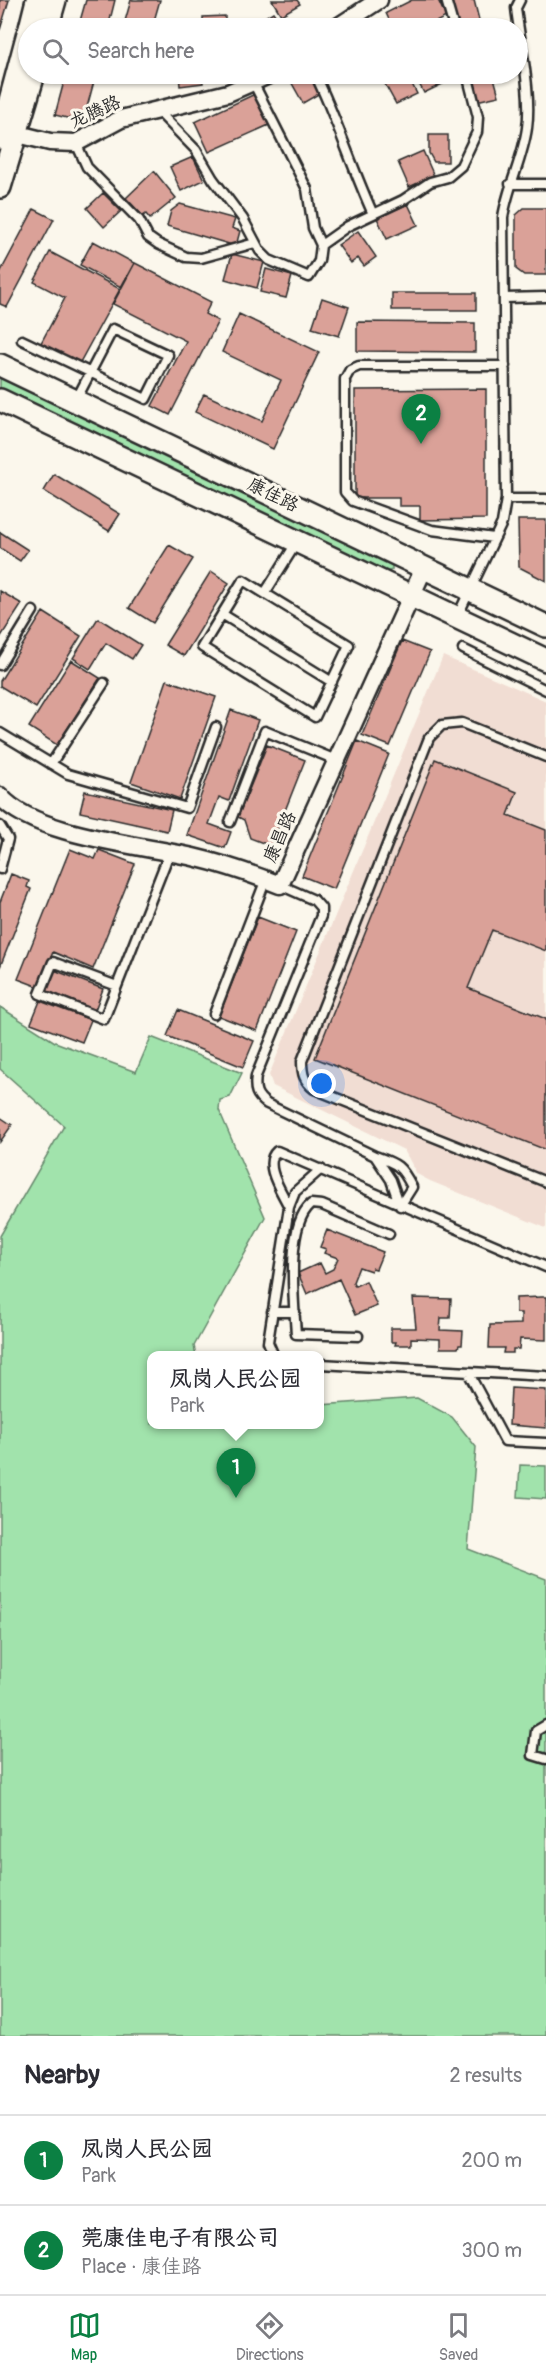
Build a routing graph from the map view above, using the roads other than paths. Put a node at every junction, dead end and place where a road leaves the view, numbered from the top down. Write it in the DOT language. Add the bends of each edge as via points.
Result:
graph roads {
  1 [pos="38,0"];
  2 [pos="55,0"];
  3 [pos="379,0"];
  4 [pos="446,0"];
  5 [pos="520,0"];
  6 [pos="33,18"];
  7 [pos="50,18"];
  8 [pos="351,18"];
  9 [pos="451,18"];
  10 [pos="517,18"];
  11 [pos="18,79"];
  12 [pos="29,84"];
  13 [pos="254,84"];
  14 [pos="320,84"];
  15 [pos="469,84"];
  16 [pos="526,84"];
  17 [pos="157,110"];
  18 [pos="6,134"];
  19 [pos="76,143"];
  20 [pos="510,184"];
  21 [pos="546,184"];
  22 [pos="0,187"];
  23 [pos="373,214"];
  24 [pos="255,243"];
  25 [pos="321,245"];
  26 [pos="546,297"];
  27 [pos="504,298"];
  28 [pos="22,340"];
  29 [pos="0,365"];
  30 [pos="505,366"];
  31 [pos="90,372"];
  32 [pos="0,400"];
  33 [pos="76,401"];
  34 [pos="506,499"];
  35 [pos="546,499"];
  36 [pos="494,538"];
  37 [pos="297,542"];
  38 [pos="424,568"];
  39 [pos="470,590"];
  40 [pos="265,593"];
  41 [pos="410,595"];
  42 [pos="33,612"];
  43 [pos="222,614"];
  44 [pos="457,617"];
  45 [pos="546,626"];
  46 [pos="463,649"];
  47 [pos="546,660"];
  48 [pos="0,665"];
  49 [pos="332,682"];
  50 [pos="104,683"];
  51 [pos="546,690"];
  52 [pos="216,727"];
  53 [pos="0,733"];
  54 [pos="546,757"];
  55 [pos="336,760"];
  56 [pos="51,764"];
  57 [pos="0,796"];
  58 [pos="230,822"];
  59 [pos="0,826"];
  60 [pos="169,852"];
  61 [pos="0,869"];
  62 [pos="273,882"];
  63 [pos="117,986"];
  64 [pos="214,1014"];
  65 [pos="375,1156"];
  66 [pos="321,1169"];
  67 [pos="546,1182"];
  68 [pos="400,1206"];
  69 [pos="289,1207"];
  70 [pos="389,1234"];
  71 [pos="546,1267"];
  72 [pos="272,1312"];
  73 [pos="295,1312"];
  74 [pos="358,1336"];
  75 [pos="272,1351"];
  76 [pos="324,1364"];
  77 [pos="468,1372"];
  78 [pos="546,1376"];
  79 [pos="546,1443"];
  80 [pos="546,1725"];
  81 [pos="546,1759"];
  1 -- 6 [label="street"];
  2 -- 7 [label="street"];
  3 -- 8 [label="street"];
  4 -- 9 [label="lane"];
  5 -- 10 [label="lane"];
  11 -- 18 [label="street"];
  12 -- 18 [label="street"];
  13 -- 17 [label="street, 龙腾路"];
  13 -- 25 [label="lane" via="307,189 313,228"];
  14 -- 23 [label="lane"];
  15 -- 23 [label="lane" via="478,117 477,132 461,166 448,177 430,182"];
  16 -- 20 [label="lane" via="529,112 524,145"];
  17 -- 19 [label="street, 龙腾路" via="121,119"];
  17 -- 24 [label="lane" via="196,150"];
  18 -- 19 [label="street, 龙腾路"];
  18 -- 22 [label="street"];
  19 -- 24 [label="lane" via="87,167 158,244 186,257 201,258"];
  20 -- 21 [label="lane"];
  20 -- 27 [label="lane" via="502,217"];
  23 -- 25 [label="lane"];
  24 -- 25 [label="lane" via="269,260 309,277 319,261"];
  26 -- 27 [label="lane"];
  27 -- 30 [label="lane"];
  28 -- 31 [label="lane"];
  29 -- 33 [label="street, 康佳路"];
  30 -- 34 [label="lane"];
  30 -- 36 [label="lane" via="359,366 350,370 345,380 345,492 353,501 432,530"];
  31 -- 31 [label="lane" via="146,399 168,355 113,329"];
  31 -- 33 [label="lane"];
  32 -- 37 [label="street, 康佳路"];
  33 -- 38 [label="street, 康佳路"];
  34 -- 35 [label="lane"];
  34 -- 36 [label="lane" via="502,523"];
  36 -- 39 [label="lane"];
  37 -- 40 [label="lane"];
  37 -- 41 [label="street, 康佳路"];
  38 -- 39 [label="street, 康佳路"];
  38 -- 41 [label="street, 康昌路"];
  39 -- 44 [label="lane"];
  39 -- 45 [label="street, 康佳路"];
  40 -- 43 [label="lane" via="243,580"];
  40 -- 49 [label="lane" via="349,645"];
  41 -- 44 [label="street, 康佳路"];
  41 -- 55 [label="street, 康昌路"];
  42 -- 48 [label="lane"];
  43 -- 49 [label="lane"];
  43 -- 49 [label="lane" via="202,647 211,653 315,717"];
  44 -- 47 [label="street, 康佳路"];
  46 -- 51 [label="lane"];
  50 -- 56 [label="lane"];
  52 -- 56 [label="lane" via="187,808 68,774"];
  53 -- 56 [label="lane"];
  54 -- 67 [label="lane" via="462,723 442,725 429,738 302,1061 302,1072 314,1089"];
  55 -- 58 [label="lane" via="265,731"];
  55 -- 62 [label="street, 康昌路"];
  57 -- 60 [label="street, 康昌路" via="17,811 45,825"];
  59 -- 61 [label="lane" via="8,839"];
  60 -- 62 [label="street, 康昌路"];
  60 -- 63 [label="lane"];
  62 -- 64 [label="lane"];
  62 -- 65 [label="lane" via="314,900 321,908 321,916 254,1088 258,1098 267,1104"];
  63 -- 63 [label="lane" via="53,962 40,994 104,1019"];
  65 -- 68 [label="lane" via="391,1180"];
  65 -- 68 [label="lane" via="398,1164 412,1187"];
  66 -- 68 [label="lane"];
  66 -- 69 [label="lane" via="295,1192"];
  66 -- 69 [label="lane" via="277,1151 272,1156 270,1164"];
  68 -- 71 [label="lane"];
  69 -- 72 [label="lane"];
  70 -- 73 [label="lane" via="322,1205 310,1204 302,1211 291,1273"];
  72 -- 73 [label="lane"];
  72 -- 75 [label="lane" via="268,1342"];
  73 -- 74 [label="lane" via="296,1334"];
  76 -- 77 [label="lane"];
  77 -- 78 [label="lane"];
  77 -- 79 [label="lane" via="505,1441"];
  80 -- 81 [label="lane" via="536,1731 533,1755"];
}
